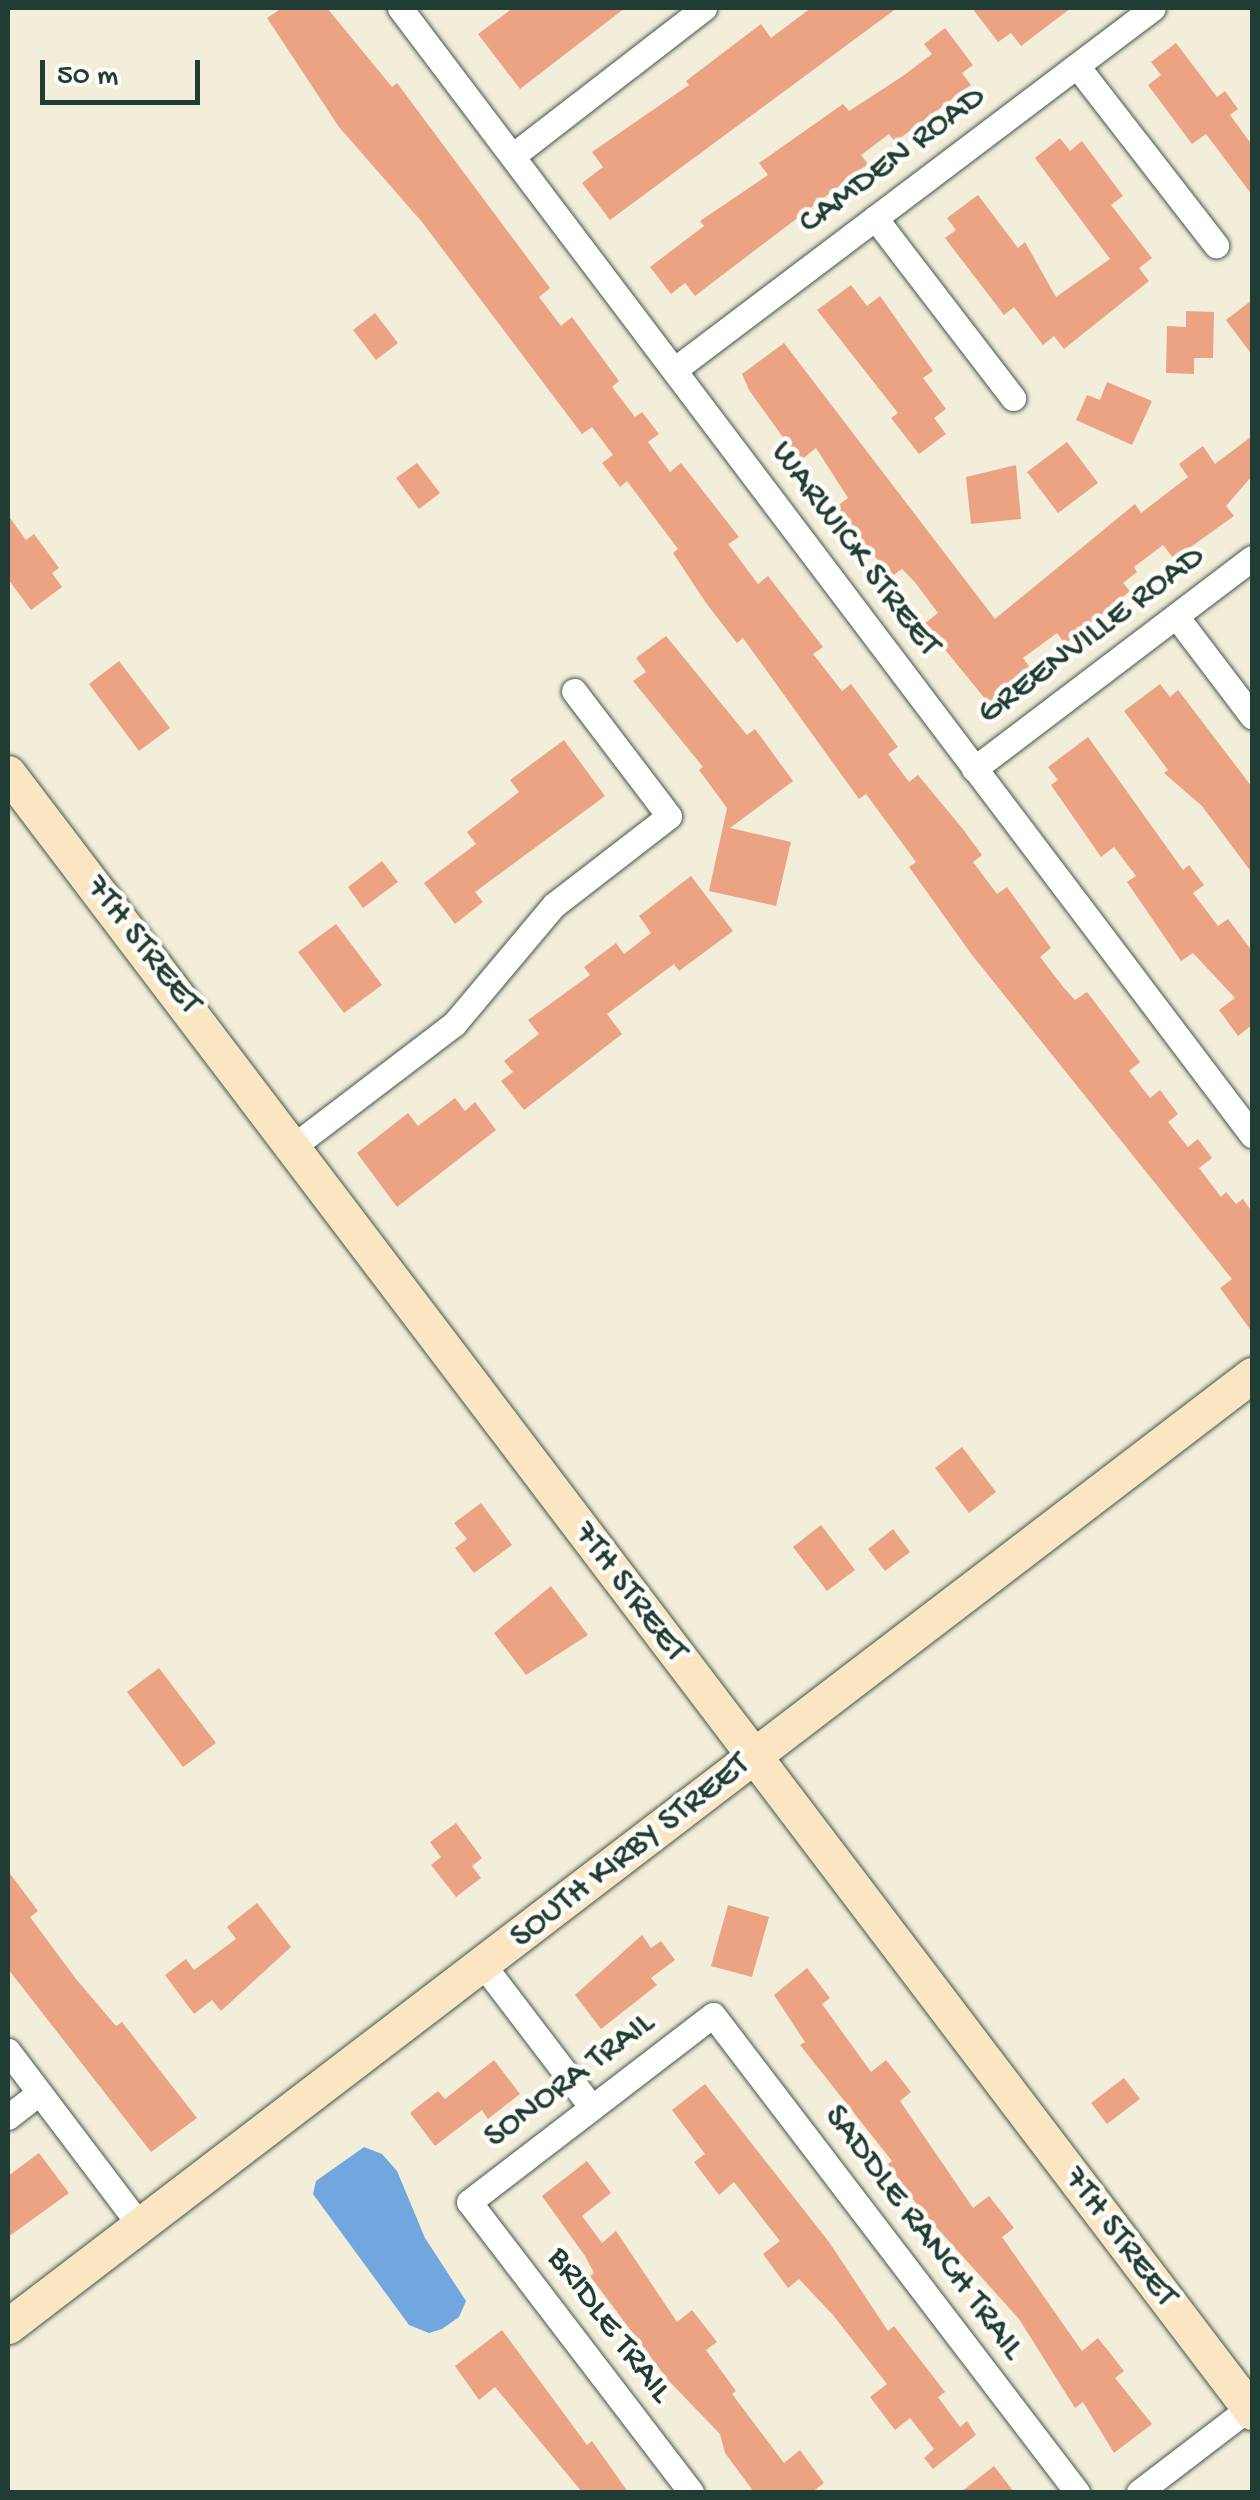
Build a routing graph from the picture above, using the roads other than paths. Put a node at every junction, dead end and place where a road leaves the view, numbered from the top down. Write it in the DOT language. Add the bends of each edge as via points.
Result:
graph roads {
  1 [pos="400,8"];
  2 [pos="704,8"];
  3 [pos="1153,8"];
  4 [pos="1077,66"];
  5 [pos="515,154"];
  6 [pos="875,218"];
  7 [pos="1216,245"];
  8 [pos="674,370"];
  9 [pos="1013,398"];
  10 [pos="1252,558"];
  11 [pos="1176,616"];
  12 [pos="574,691"];
  13 [pos="1252,716"];
  14 [pos="974,769"];
  15 [pos="8,773"];
  16 [pos="1252,1135"];
  17 [pos="295,1145"];
  18 [pos="1252,1375"];
  19 [pos="752,1758"];
  20 [pos="484,1966"];
  21 [pos="713,2016"];
  22 [pos="8,2051"];
  23 [pos="39,2093"];
  24 [pos="592,2108"];
  25 [pos="8,2117"];
  26 [pos="469,2202"];
  27 [pos="139,2224"];
  28 [pos="8,2326"];
  29 [pos="1251,2410"];
  30 [pos="692,2492"];
  31 [pos="1077,2492"];
  32 [pos="1139,2492"];
  1 -- 5 [label="street, WARWICK STREET"];
  2 -- 5 [label="street"];
  3 -- 4 [label="street, CAMDEN ROAD"];
  4 -- 6 [label="street, CAMDEN ROAD"];
  4 -- 7 [label="street"];
  5 -- 8 [label="street, WARWICK STREET"];
  6 -- 8 [label="street, CAMDEN ROAD"];
  6 -- 9 [label="street"];
  8 -- 14 [label="street, WARWICK STREET"];
  10 -- 11 [label="street, GREENVILLE ROAD"];
  11 -- 13 [label="street"];
  11 -- 14 [label="street, GREENVILLE ROAD"];
  12 -- 17 [label="street" via="669,816 554,906 454,1024"];
  14 -- 16 [label="street, WARWICK STREET"];
  15 -- 17 [label="street, 7TH STREET"];
  17 -- 19 [label="street, 7TH STREET"];
  18 -- 19 [label="street, SOUTH KIRBY STREET"];
  19 -- 20 [label="street, SOUTH KIRBY STREET"];
  19 -- 29 [label="street, 7TH STREET"];
  20 -- 24 [label="street"];
  20 -- 27 [label="street, SOUTH KIRBY STREET"];
  21 -- 24 [label="street, SONORA TRAIL"];
  21 -- 31 [label="street, SADDLE RANCH TRAIL"];
  22 -- 23 [label="street"];
  23 -- 25 [label="street"];
  23 -- 27 [label="street"];
  24 -- 26 [label="street, SONORA TRAIL"];
  26 -- 30 [label="street, BRIDLE TRAIL"];
  27 -- 28 [label="street, SOUTH KIRBY STREET"];
  29 -- 32 [label="street"];
}
